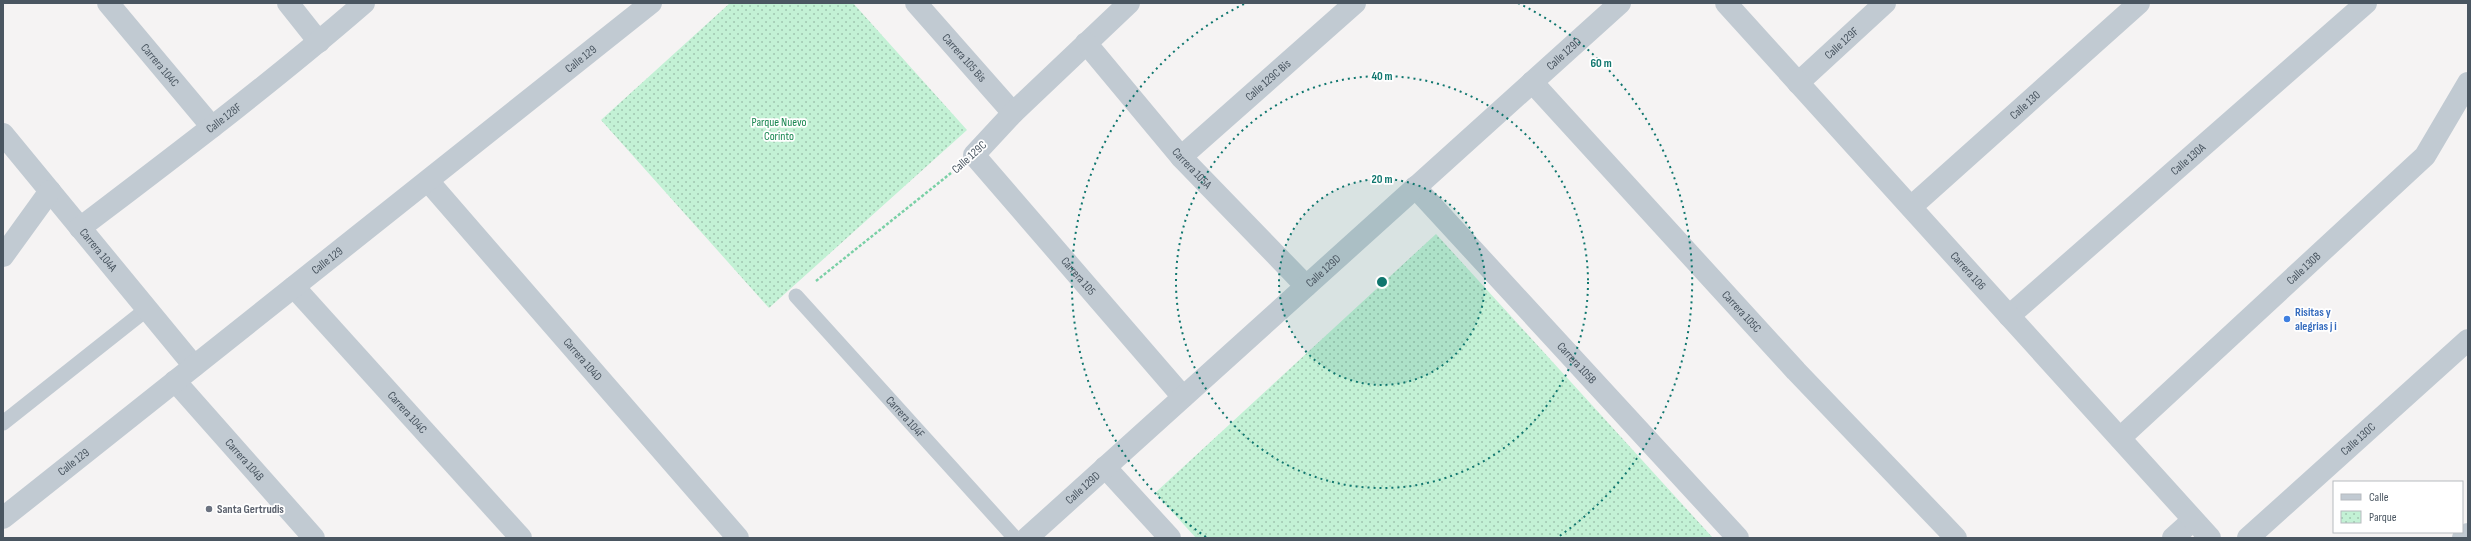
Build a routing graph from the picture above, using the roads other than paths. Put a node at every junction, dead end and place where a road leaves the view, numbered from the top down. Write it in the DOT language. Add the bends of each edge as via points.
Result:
graph roads {
  1 [pos="108,3"];
  2 [pos="288,3"];
  3 [pos="364,3"];
  4 [pos="652,3"];
  5 [pos="916,3"];
  6 [pos="1129,3"];
  7 [pos="1355,3"];
  8 [pos="1620,3"];
  9 [pos="1726,3"];
  10 [pos="1885,3"];
  11 [pos="2139,3"];
  12 [pos="2366,3"];
  13 [pos="319,42"];
  14 [pos="1086,44"];
  15 [pos="1532,82"];
  16 [pos="1798,83"];
  17 [pos="2468,83"];
  18 [pos="1013,113"];
  19 [pos="212,127"];
  20 [pos="3,134"];
  21 [pos="974,155"];
  22 [pos="1181,158"];
  23 [pos="428,181"];
  24 [pos="1415,187"];
  25 [pos="50,191"];
  26 [pos="1911,207"];
  27 [pos="80,228"];
  28 [pos="3,256"];
  29 [pos="1306,286"];
  30 [pos="294,287"];
  31 [pos="796,296"];
  32 [pos="148,309"];
  33 [pos="2009,316"];
  34 [pos="2468,340"];
  35 [pos="194,366"];
  36 [pos="175,381"];
  37 [pos="1183,397"];
  38 [pos="3,423"];
  39 [pos="2120,438"];
  40 [pos="1105,467"];
  41 [pos="3,518"];
  42 [pos="2193,520"];
  43 [pos="2468,534"];
  44 [pos="314,538"];
  45 [pos="521,538"];
  46 [pos="738,538"];
  47 [pos="1015,538"];
  48 [pos="1027,538"];
  49 [pos="1170,538"];
  50 [pos="1738,538"];
  51 [pos="1956,538"];
  52 [pos="2173,538"];
  53 [pos="2210,538"];
  54 [pos="2248,538"];
  55 [pos="2463,538"];
  1 -- 19 [label="street, Carrera 104C"];
  2 -- 13 [label="street"];
  3 -- 13 [label="street, Calle 128F"];
  4 -- 23 [label="street, Calle 129"];
  5 -- 18 [label="street, Carrera 105 Bis"];
  6 -- 14 [label="street, Calle 129C"];
  7 -- 22 [label="street, Calle 129C Bis"];
  8 -- 15 [label="street, Calle 129D"];
  9 -- 16 [label="street, Carrera 106"];
  10 -- 16 [label="street, Calle 129F"];
  11 -- 26 [label="street, Calle 130"];
  12 -- 33 [label="street, Calle 130A"];
  13 -- 19 [label="street, Calle 128F"];
  14 -- 18 [label="street, Calle 129C"];
  14 -- 22 [label="street, Carrera 105A"];
  15 -- 24 [label="street, Calle 129D"];
  15 -- 51 [label="street, Carrera 105C" via="1796,371"];
  16 -- 26 [label="street, Carrera 106"];
  17 -- 39 [label="street, Calle 130B" via="2425,156"];
  18 -- 21 [label="street, Calle 129C"];
  19 -- 27 [label="street, Calle 128F"];
  20 -- 25 [label="street, Carrera 104A"];
  21 -- 37 [label="street, Carrera 105"];
  22 -- 29 [label="street, Carrera 105A"];
  23 -- 30 [label="street, Calle 129"];
  23 -- 46 [label="street, Carrera 104D"];
  24 -- 29 [label="street, Calle 129D"];
  24 -- 50 [label="street, Carrera 105B"];
  25 -- 27 [label="street, Carrera 104A"];
  25 -- 28 [label="street"];
  26 -- 33 [label="street, Carrera 106"];
  27 -- 32 [label="street, Carrera 104A"];
  29 -- 37 [label="street, Calle 129D"];
  30 -- 35 [label="street, Calle 129"];
  30 -- 45 [label="street, Carrera 104C"];
  31 -- 47 [label="lane, Carrera 104F"];
  32 -- 35 [label="street, Carrera 104A"];
  32 -- 38 [label="lane"];
  33 -- 39 [label="street, Carrera 106"];
  34 -- 54 [label="street, Calle 130C"];
  35 -- 36 [label="street, Calle 129"];
  36 -- 41 [label="street, Calle 129"];
  36 -- 44 [label="street, Carrera 104B"];
  37 -- 40 [label="street, Calle 129D"];
  39 -- 42 [label="street, Carrera 106"];
  40 -- 48 [label="street, Calle 129D"];
  40 -- 49 [label="street"];
  42 -- 52 [label="street"];
  42 -- 53 [label="street, Carrera 106"];
  43 -- 55 [label="street"];
}
